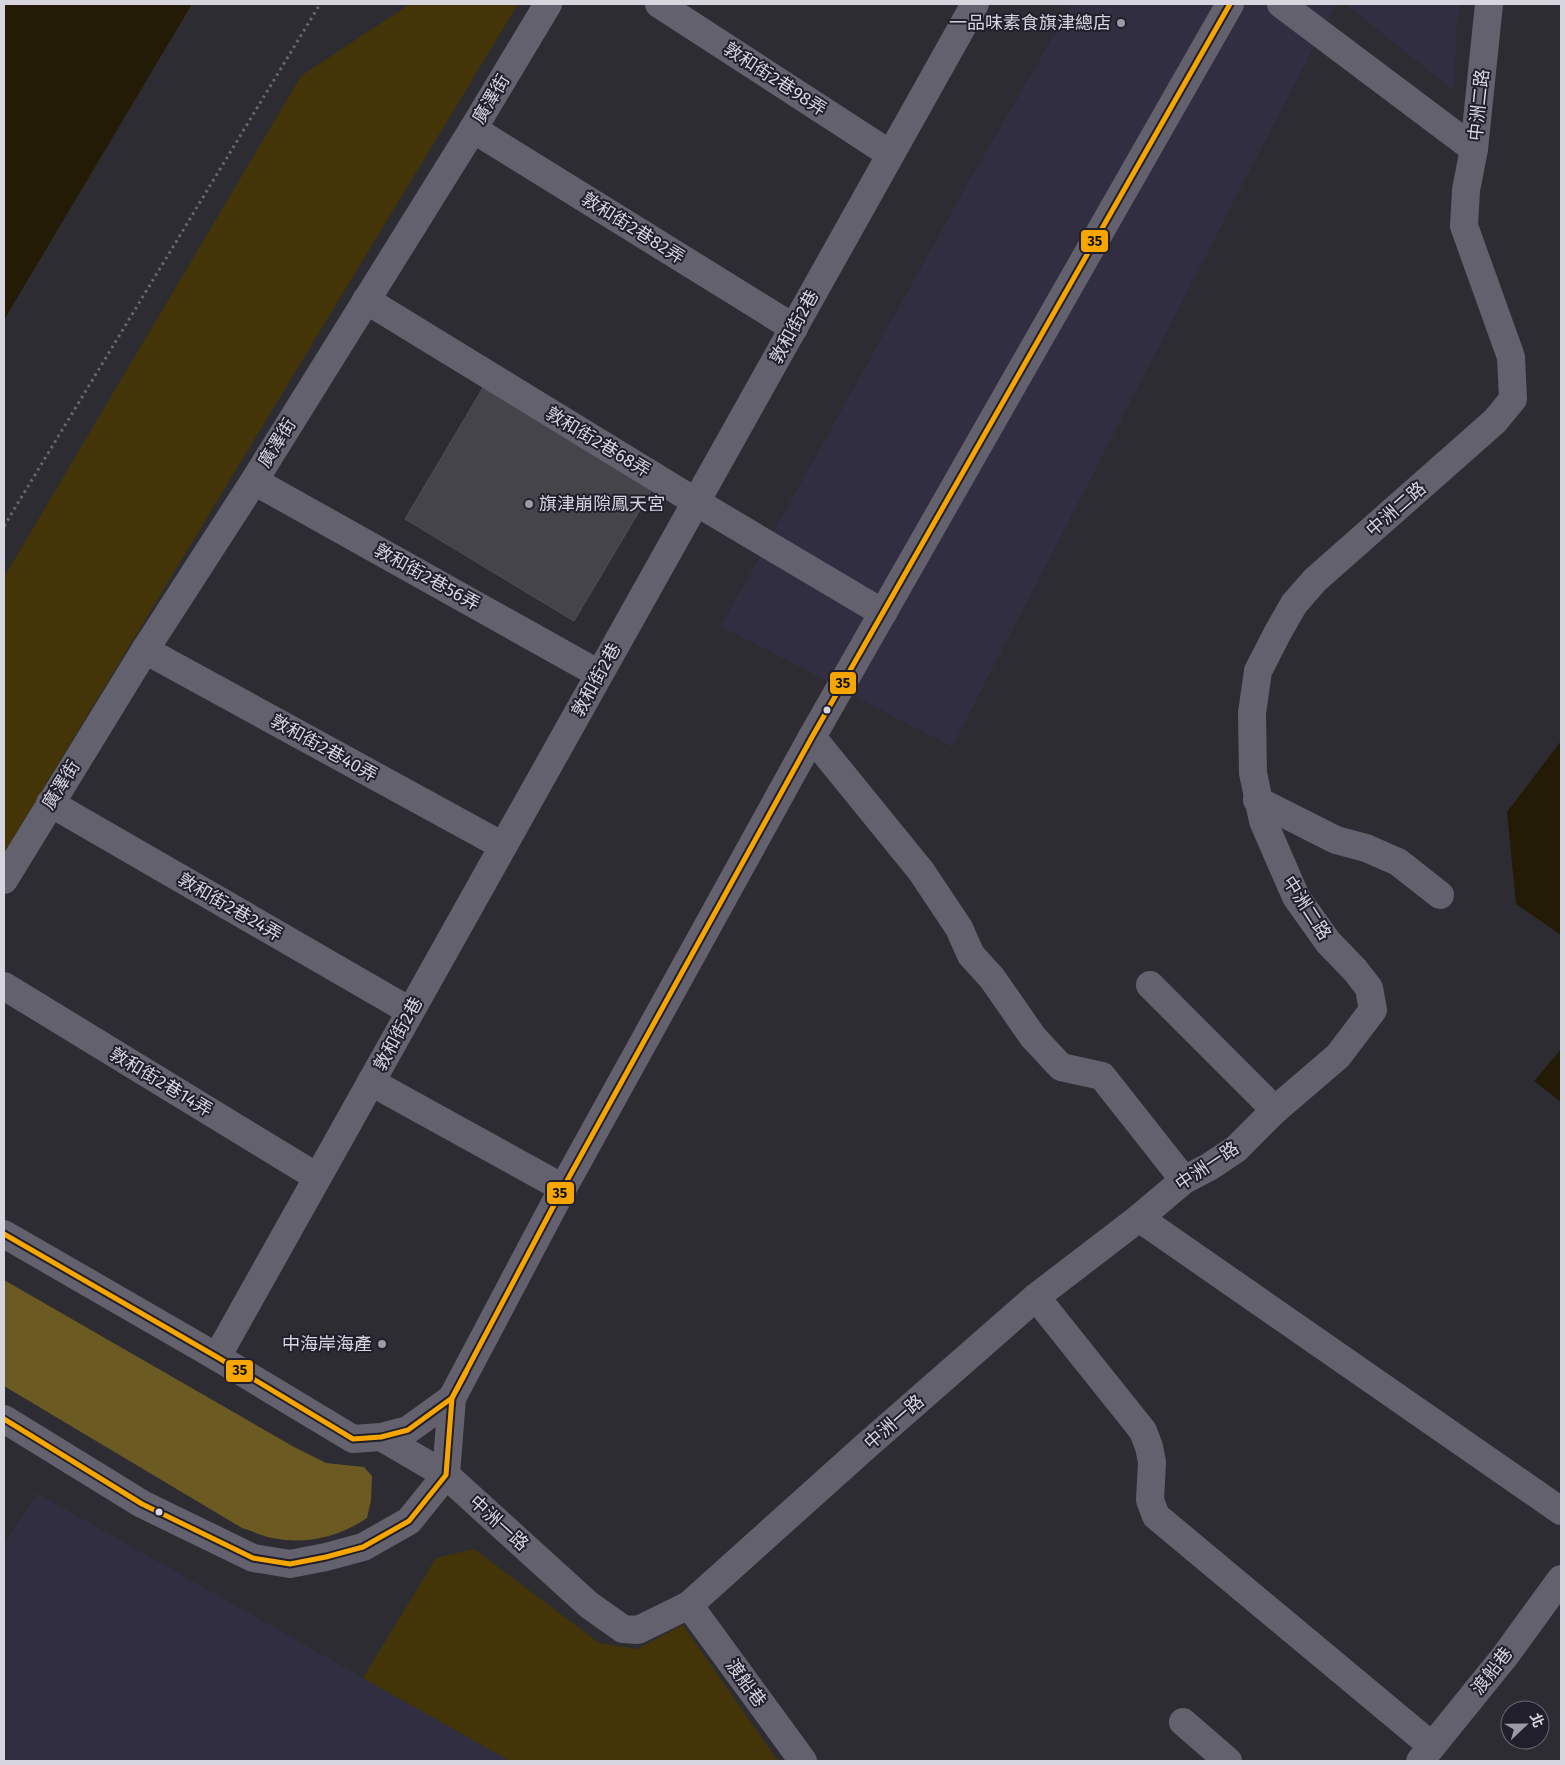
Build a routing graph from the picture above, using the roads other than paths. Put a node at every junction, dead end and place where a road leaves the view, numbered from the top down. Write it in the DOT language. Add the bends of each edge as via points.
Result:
graph roads {
  1 [pos="548,4"];
  2 [pos="659,4"];
  3 [pos="975,4"];
  4 [pos="1230,4"];
  5 [pos="1281,4"];
  6 [pos="1489,4"];
  7 [pos="473,128"];
  8 [pos="1474,149"];
  9 [pos="890,154"];
  10 [pos="366,300"];
  11 [pos="794,328"];
  12 [pos="254,480"];
  13 [pos="696,502"];
  14 [pos="883,613"];
  15 [pos="145,650"];
  16 [pos="599,674"];
  17 [pos="812,737"];
  18 [pos="1257,800"];
  19 [pos="50,803"];
  20 [pos="503,846"];
  21 [pos="4,880"];
  22 [pos="1440,895"];
  23 [pos="1150,985"];
  24 [pos="4,986"];
  25 [pos="1369,988"];
  26 [pos="410,1011"];
  27 [pos="371,1082"];
  28 [pos="1275,1110"];
  29 [pos="317,1177"];
  30 [pos="1184,1180"];
  31 [pos="563,1188"];
  32 [pos="1139,1218"];
  33 [pos="4,1234"];
  34 [pos="1036,1297"];
  35 [pos="217,1357"];
  36 [pos="452,1398"];
  37 [pos="4,1418"];
  38 [pos="381,1437"];
  39 [pos="446,1475"];
  40 [pos="1561,1511"];
  41 [pos="1561,1579"];
  42 [pos="689,1604"];
  43 [pos="1183,1722"];
  44 [pos="1426,1754"];
  45 [pos="803,1761"];
  46 [pos="1228,1761"];
  1 -- 7 [label="street, 廣澤街"];
  2 -- 9 [label="street, 敦和街2巷98弄"];
  3 -- 9 [label="street, 敦和街2巷"];
  4 -- 14 [label="street"];
  5 -- 8 [label="street"];
  6 -- 8 [label="street, 中洲二路"];
  7 -- 10 [label="street, 廣澤街"];
  7 -- 11 [label="street, 敦和街2巷82弄"];
  8 -- 18 [label="street, 中洲二路" via="1466,190 1464,226 1511,357 1514,399 1495,421 1315,580 1294,604 1258,671 1252,712"];
  9 -- 11 [label="street, 敦和街2巷"];
  10 -- 12 [label="street, 廣澤街"];
  10 -- 13 [label="street, 敦和街2巷68弄"];
  11 -- 13 [label="street, 敦和街2巷"];
  12 -- 15 [label="street, 廣澤街"];
  12 -- 16 [label="street, 敦和街2巷56弄"];
  13 -- 14 [label="street, 敦和街2巷68弄"];
  13 -- 16 [label="street, 敦和街2巷"];
  14 -- 17 [label="street"];
  15 -- 19 [label="street, 廣澤街"];
  15 -- 20 [label="street, 敦和街2巷40弄"];
  16 -- 20 [label="street, 敦和街2巷"];
  17 -- 30 [label="street" via="921,871 959,928 970,955 992,978 1033,1038 1061,1067 1102,1076"];
  17 -- 31 [label="street"];
  18 -- 22 [label="street" via="1336,840 1398,862"];
  18 -- 25 [label="street, 中洲二路" via="1296,897 1328,942"];
  19 -- 21 [label="street, 廣澤街"];
  19 -- 26 [label="street, 敦和街2巷24弄"];
  20 -- 26 [label="street, 敦和街2巷"];
  23 -- 28 [label="street"];
  24 -- 29 [label="street, 敦和街2巷14弄"];
  25 -- 28 [label="street, 中洲一路" via="1373,1010 1338,1056"];
  26 -- 27 [label="street, 敦和街2巷"];
  27 -- 29 [label="street, 敦和街2巷"];
  27 -- 31 [label="street"];
  28 -- 30 [label="street, 中洲一路" via="1236,1149"];
  29 -- 35 [label="street, 敦和街2巷"];
  30 -- 32 [label="street, 中洲一路"];
  31 -- 36 [label="street"];
  32 -- 34 [label="street, 中洲一路"];
  32 -- 40 [label="street"];
  33 -- 35 [label="street"];
  34 -- 42 [label="street, 中洲一路"];
  34 -- 44 [label="street" via="1143,1432 1152,1462 1150,1500 1156,1516"];
  35 -- 38 [label="street" via="353,1439"];
  36 -- 38 [label="street" via="408,1430"];
  36 -- 39 [label="street"];
  37 -- 39 [label="street" via="142,1504 253,1558 290,1564 363,1547 409,1521"];
  38 -- 39 [label="street, 中洲一路"];
  39 -- 42 [label="street, 中洲一路" via="590,1605 624,1629 638,1630"];
  41 -- 44 [label="street, 渡船巷" via="1505,1656"];
  42 -- 45 [label="street, 渡船巷"];
  43 -- 46 [label="street"];
}
